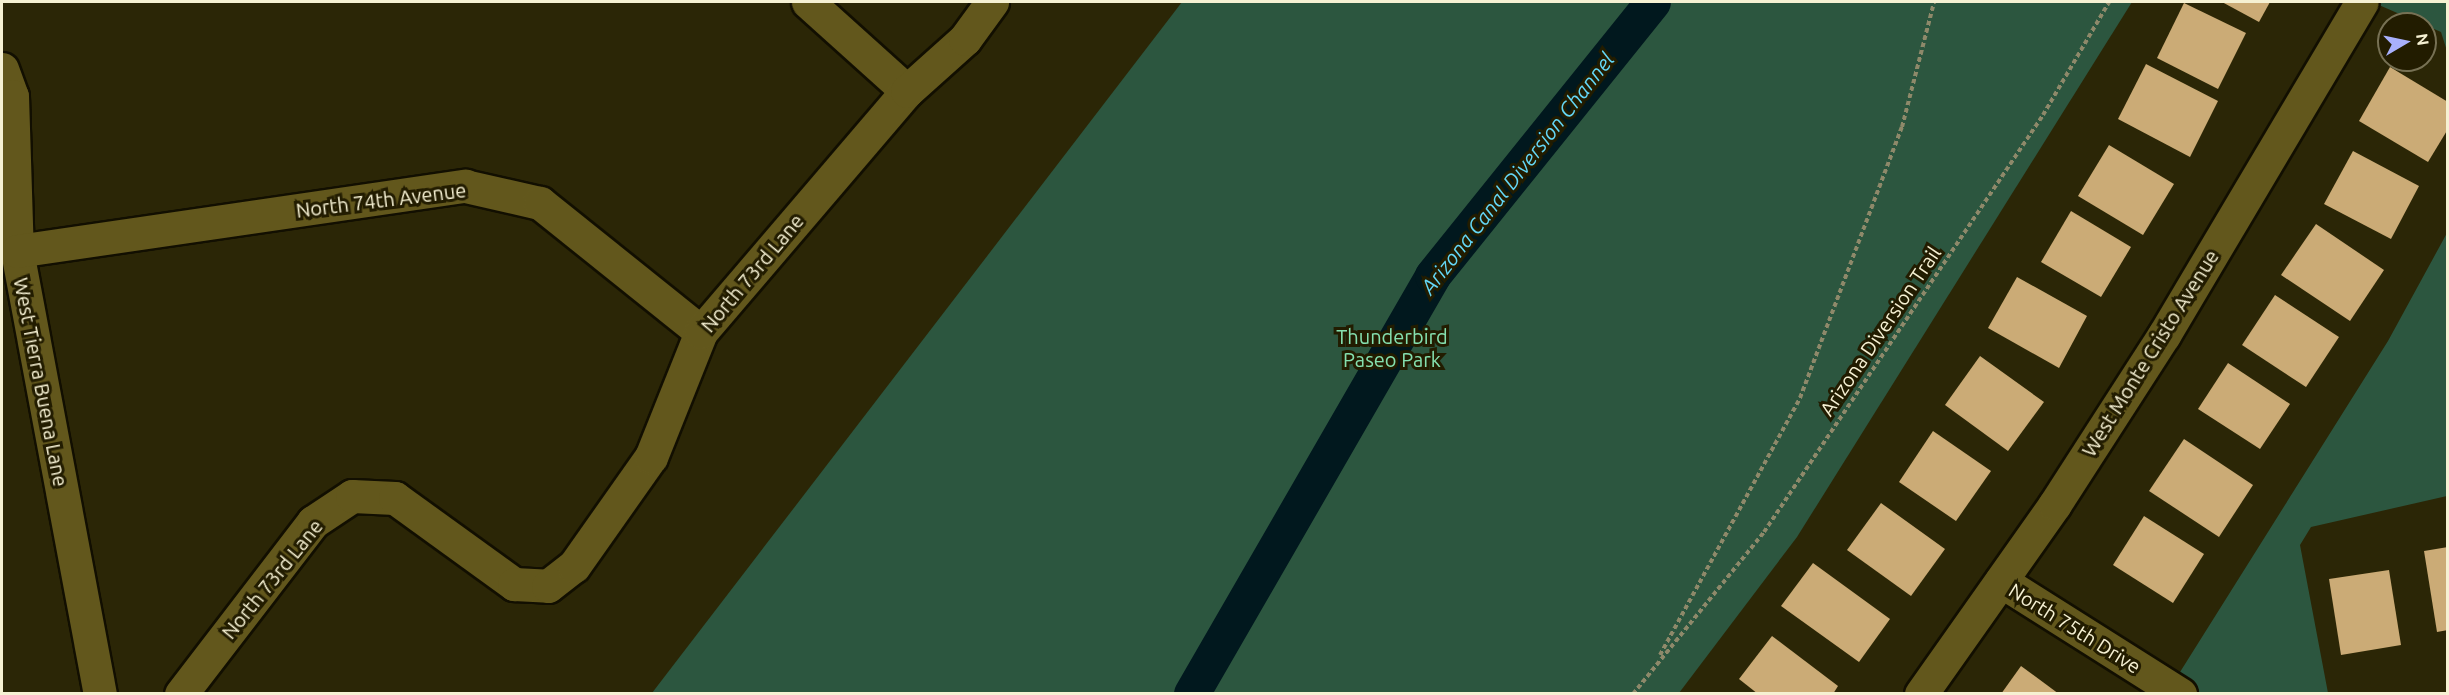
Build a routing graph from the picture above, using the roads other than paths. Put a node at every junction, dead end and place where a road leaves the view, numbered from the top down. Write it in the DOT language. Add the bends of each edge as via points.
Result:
graph roads {
  1 [pos="808,2"];
  2 [pos="992,2"];
  3 [pos="2362,2"];
  4 [pos="2,69"];
  5 [pos="907,91"];
  6 [pos="17,250"];
  7 [pos="701,332"];
  8 [pos="2001,580"];
  9 [pos="100,693"];
  10 [pos="181,693"];
  11 [pos="1920,693"];
  12 [pos="2180,693"];
  1 -- 5 [label="street"];
  2 -- 5 [label="street, North 73rd Lane" via="965,39"];
  3 -- 8 [label="street, West Monte Cristo Avenue" via="2164,335"];
  4 -- 6 [label="street, West Tierra Buena Lane" via="12,96"];
  5 -- 7 [label="street, North 73rd Lane"];
  6 -- 7 [label="street, North 74th Avenue" via="465,186 540,203"];
  6 -- 9 [label="street, West Tierra Buena Lane"];
  7 -- 10 [label="street, North 73rd Lane" via="651,457 574,566 548,586 514,584 395,498 352,496 313,522"];
  8 -- 11 [label="street, West Monte Cristo Avenue"];
  8 -- 12 [label="street, North 75th Drive"];
}
